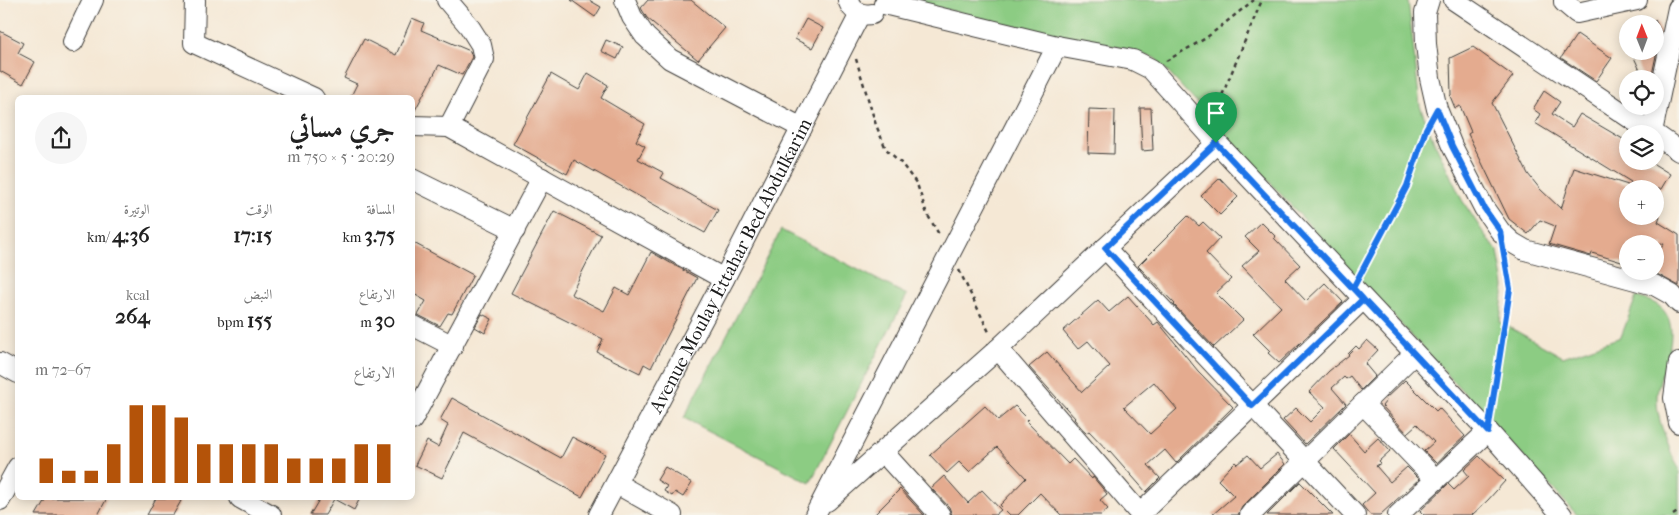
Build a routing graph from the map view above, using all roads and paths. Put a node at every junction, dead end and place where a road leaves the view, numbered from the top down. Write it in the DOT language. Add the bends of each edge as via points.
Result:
graph roads {
  1 [pos="93,0"];
  2 [pos="195,0"];
  3 [pos="447,0"];
  4 [pos="626,0"];
  5 [pos="1254,0"];
  6 [pos="1262,0"];
  7 [pos="1429,0"];
  8 [pos="1454,0"];
  9 [pos="1564,0"];
  10 [pos="1637,0"];
  11 [pos="1663,0"];
  12 [pos="884,2"];
  13 [pos="854,7"];
  14 [pos="1679,8"];
  15 [pos="849,36"];
  16 [pos="73,42"];
  17 [pos="1057,46"];
  18 [pos="1151,69"];
  19 [pos="307,95"];
  20 [pos="1437,109"];
  21 [pos="1642,125"];
  22 [pos="1656,125"];
  23 [pos="415,126"];
  24 [pos="449,127"];
  25 [pos="802,128"];
  26 [pos="1212,138"];
  27 [pos="1664,140"];
  28 [pos="1679,151"];
  29 [pos="542,178"];
  30 [pos="415,180"];
  31 [pos="515,230"];
  32 [pos="1500,231"];
  33 [pos="1105,248"];
  34 [pos="950,253"];
  35 [pos="724,279"];
  36 [pos="1358,294"];
  37 [pos="1679,303"];
  38 [pos="415,327"];
  39 [pos="453,346"];
  40 [pos="998,349"];
  41 [pos="1414,354"];
  42 [pos="1679,362"];
  43 [pos="0,364"];
  44 [pos="15,372"];
  45 [pos="1677,390"];
  46 [pos="1363,404"];
  47 [pos="1252,406"];
  48 [pos="415,415"];
  49 [pos="1679,423"];
  50 [pos="1488,432"];
  51 [pos="883,452"];
  52 [pos="1305,462"];
  53 [pos="15,472"];
  54 [pos="1436,480"];
  55 [pos="617,484"];
  56 [pos="0,500"];
  57 [pos="244,500"];
  58 [pos="1679,511"];
  59 [pos="816,512"];
  60 [pos="271,515"];
  61 [pos="599,515"];
  62 [pos="672,515"];
  63 [pos="940,515"];
  64 [pos="1140,515"];
  65 [pos="1250,515"];
  66 [pos="1355,515"];
  67 [pos="1398,515"];
  68 [pos="1562,515"];
  69 [pos="1673,515"];
  1 -- 16 [label="street"];
  2 -- 19 [label="street" via="194,43"];
  3 -- 24 [label="street" via="481,45 484,59"];
  4 -- 25 [label="street" via="632,17 645,36 670,59"];
  5 -- 18 [label="path" via="1206,38"];
  6 -- 26 [label="path"];
  7 -- 20 [label="street" via="1425,13 1426,44"];
  8 -- 21 [label="street"];
  9 -- 10 [label="street" via="1577,13"];
  11 -- 14 [label="street"];
  12 -- 13 [label="street" via="871,14"];
  12 -- 17 [label="street"];
  13 -- 15 [label="street, Avenue Moulay Ettahar Bed Abdulkarim"];
  14 -- 22 [label="street"];
  15 -- 25 [label="street, Avenue Moulay Ettahar Bed Abdulkarim"];
  15 -- 34 [label="path" via="886,149 918,184 927,214"];
  17 -- 18 [label="street" via="1133,60"];
  17 -- 34 [label="street"];
  18 -- 26 [label="street"];
  20 -- 32 [label="street" via="1479,199"];
  20 -- 36 [label="path" via="1426,129 1407,186"];
  23 -- 24 [label="street"];
  24 -- 29 [label="street"];
  25 -- 35 [label="street, Avenue Moulay Ettahar Bed Abdulkarim"];
  26 -- 33 [label="street"];
  26 -- 36 [label="street"];
  27 -- 28 [label="street"];
  29 -- 31 [label="street"];
  29 -- 35 [label="street"];
  30 -- 31 [label="street"];
  31 -- 39 [label="street"];
  32 -- 37 [label="street" via="1525,250 1654,285"];
  32 -- 50 [label="path" via="1510,289"];
  33 -- 40 [label="street"];
  33 -- 47 [label="street"];
  34 -- 40 [label="path"];
  34 -- 59 [label="street"];
  35 -- 55 [label="street, Avenue Moulay Ettahar Bed Abdulkarim"];
  36 -- 41 [label="street"];
  36 -- 47 [label="street"];
  38 -- 39 [label="street"];
  39 -- 48 [label="street"];
  40 -- 51 [label="street"];
  40 -- 64 [label="street"];
  41 -- 46 [label="street"];
  41 -- 50 [label="street"];
  42 -- 45 [label="street"];
  43 -- 44 [label="street"];
  45 -- 49 [label="street" via="1674,398"];
  46 -- 52 [label="street"];
  46 -- 54 [label="street"];
  47 -- 52 [label="street"];
  47 -- 64 [label="street"];
  50 -- 54 [label="street"];
  50 -- 68 [label="street"];
  51 -- 59 [label="street"];
  51 -- 63 [label="street"];
  52 -- 65 [label="street"];
  52 -- 66 [label="street"];
  53 -- 56 [label="street"];
  54 -- 67 [label="street"];
  55 -- 61 [label="street, Avenue Moulay Ettahar Bed Abdulkarim"];
  55 -- 62 [label="street"];
  57 -- 60 [label="street"];
  58 -- 69 [label="path"];
}
